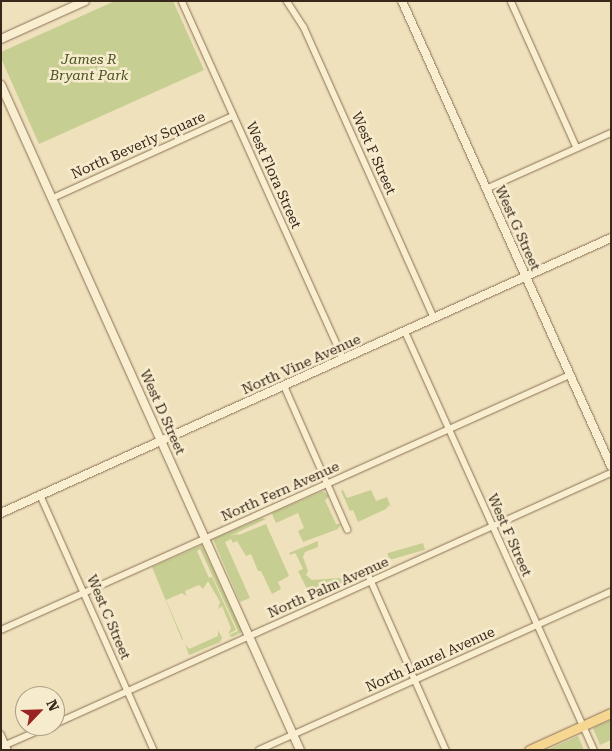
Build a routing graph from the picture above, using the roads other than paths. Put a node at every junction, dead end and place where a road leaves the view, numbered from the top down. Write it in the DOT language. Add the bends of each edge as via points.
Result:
graph roads {
  1 [pos="182,1"];
  2 [pos="287,1"];
  3 [pos="402,1"];
  4 [pos="511,1"];
  5 [pos="81,2"];
  6 [pos="1,39"];
  7 [pos="1,85"];
  8 [pos="234,116"];
  9 [pos="611,132"];
  10 [pos="577,148"];
  11 [pos="486,189"];
  12 [pos="53,198"];
  13 [pos="611,238"];
  14 [pos="526,276"];
  15 [pos="434,317"];
  16 [pos="405,331"];
  17 [pos="343,358"];
  18 [pos="570,375"];
  19 [pos="284,385"];
  20 [pos="449,429"];
  21 [pos="162,440"];
  22 [pos="611,466"];
  23 [pos="611,473"];
  24 [pos="328,484"];
  25 [pos="40,494"];
  26 [pos="1,512"];
  27 [pos="492,527"];
  28 [pos="348,530"];
  29 [pos="206,538"];
  30 [pos="370,579"];
  31 [pos="611,592"];
  32 [pos="85,593"];
  33 [pos="537,625"];
  34 [pos="1,630"];
  35 [pos="250,636"];
  36 [pos="415,680"];
  37 [pos="127,691"];
  38 [pos="611,713"];
  39 [pos="65,719"];
  40 [pos="582,726"];
  41 [pos="1,734"];
  42 [pos="293,734"];
  43 [pos="28,736"];
  44 [pos="5,747"];
  45 [pos="154,750"];
  46 [pos="259,750"];
  47 [pos="300,750"];
  48 [pos="446,750"];
  49 [pos="529,750"];
  50 [pos="594,750"];
  1 -- 8 [label="street, West Flora Street"];
  2 -- 15 [label="street, West F Street" via="304,27"];
  3 -- 11 [label="street, West G Street"];
  4 -- 10 [label="street"];
  5 -- 6 [label="street"];
  7 -- 12 [label="street, West D Street"];
  8 -- 12 [label="street, North Beverly Square"];
  8 -- 17 [label="street, West Flora Street"];
  9 -- 10 [label="street"];
  10 -- 11 [label="street"];
  11 -- 14 [label="street, West G Street"];
  12 -- 21 [label="street, West D Street"];
  13 -- 14 [label="street, North Vine Avenue"];
  14 -- 15 [label="street, North Vine Avenue"];
  14 -- 18 [label="street, West G Street"];
  15 -- 16 [label="street, North Vine Avenue"];
  16 -- 17 [label="street, North Vine Avenue"];
  16 -- 20 [label="street, West F Street"];
  17 -- 19 [label="street, North Vine Avenue"];
  18 -- 20 [label="street, North Fern Avenue"];
  18 -- 22 [label="street, West G Street"];
  19 -- 21 [label="street, North Vine Avenue"];
  19 -- 24 [label="street"];
  20 -- 24 [label="street, North Fern Avenue"];
  20 -- 27 [label="street, West F Street"];
  21 -- 25 [label="street, North Vine Avenue"];
  21 -- 29 [label="street, West D Street"];
  23 -- 27 [label="street, North Palm Avenue"];
  24 -- 28 [label="street"];
  24 -- 29 [label="street, North Fern Avenue"];
  25 -- 26 [label="street, North Vine Avenue"];
  25 -- 32 [label="street, West C Street"];
  27 -- 30 [label="street, North Palm Avenue"];
  27 -- 33 [label="street, West F Street"];
  29 -- 32 [label="street, North Fern Avenue"];
  29 -- 35 [label="street, West D Street"];
  30 -- 35 [label="street, North Palm Avenue"];
  30 -- 36 [label="street"];
  31 -- 33 [label="street, North Laurel Avenue"];
  32 -- 34 [label="street, North Fern Avenue"];
  32 -- 37 [label="street, West C Street"];
  33 -- 36 [label="street, North Laurel Avenue"];
  33 -- 40 [label="street, West F Street"];
  35 -- 37 [label="street, North Palm Avenue"];
  35 -- 42 [label="street, West D Street"];
  36 -- 42 [label="street, North Laurel Avenue"];
  36 -- 48 [label="street"];
  37 -- 39 [label="street, North Palm Avenue"];
  37 -- 45 [label="street, West C Street"];
  38 -- 40 [label="main road"];
  40 -- 49 [label="main road"];
  40 -- 50 [label="street, West F Street"];
  41 -- 44 [label="street"];
  42 -- 46 [label="street, North Laurel Avenue"];
  42 -- 47 [label="street, West D Street"];
  43 -- 44 [label="street"];
}
